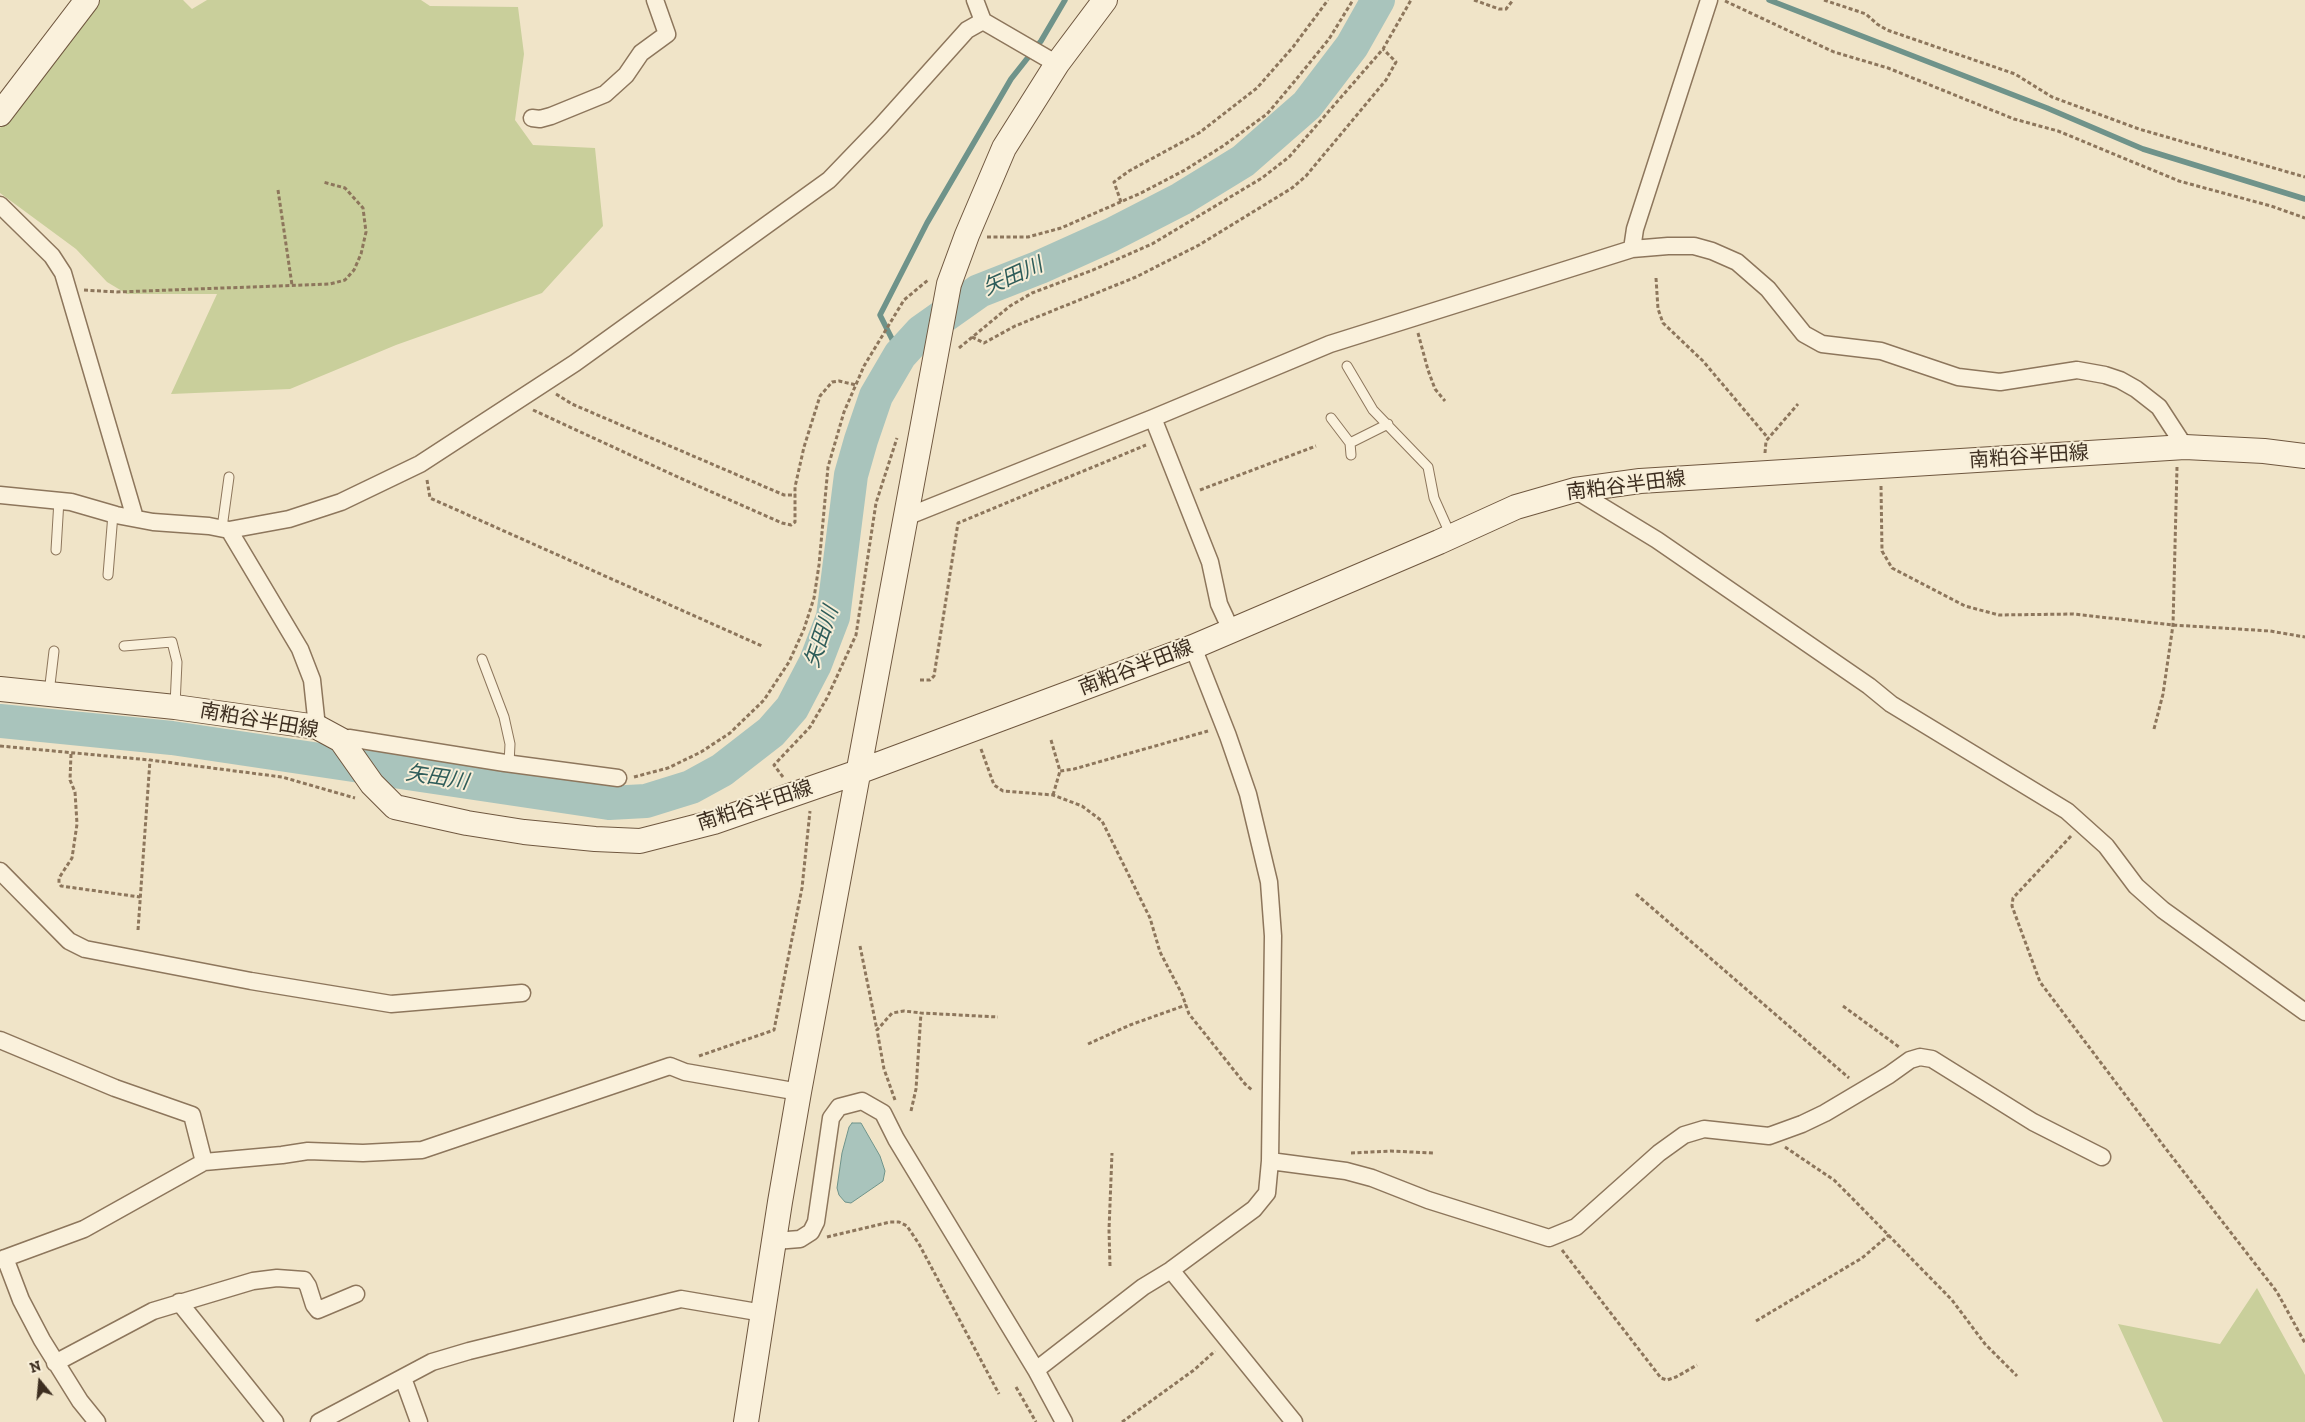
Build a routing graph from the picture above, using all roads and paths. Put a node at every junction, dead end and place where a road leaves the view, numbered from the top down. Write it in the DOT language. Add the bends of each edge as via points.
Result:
graph roads {
  1 [pos="86,0"];
  2 [pos="655,0"];
  3 [pos="975,0"];
  4 [pos="1105,0"];
  5 [pos="1328,0"];
  6 [pos="1353,0"];
  7 [pos="1411,0"];
  8 [pos="1474,0"];
  9 [pos="1513,0"];
  10 [pos="1709,0"];
  11 [pos="1722,0"];
  12 [pos="1824,0"];
  13 [pos="983,21"];
  14 [pos="1383,49"];
  15 [pos="1057,64"];
  16 [pos="0,114"];
  17 [pos="532,118"];
  18 [pos="2305,177"];
  19 [pos="323,182"];
  20 [pos="278,190"];
  21 [pos="1121,202"];
  22 [pos="0,205"];
  23 [pos="2305,218"];
  24 [pos="967,235"];
  25 [pos="1632,249"];
  26 [pos="951,277"];
  27 [pos="1656,278"];
  28 [pos="292,285"];
  29 [pos="70,292"];
  30 [pos="1415,318"];
  31 [pos="972,337"];
  32 [pos="936,353"];
  33 [pos="1347,366"];
  34 [pos="545,383"];
  35 [pos="856,385"];
  36 [pos="520,400"];
  37 [pos="1445,402"];
  38 [pos="1798,404"];
  39 [pos="1153,418"];
  40 [pos="1331,418"];
  41 [pos="1388,424"];
  42 [pos="923,426"];
  43 [pos="1768,438"];
  44 [pos="1160,439"];
  45 [pos="1350,443"];
  46 [pos="1316,446"];
  47 [pos="2181,447"];
  48 [pos="1351,455"];
  49 [pos="2305,456"];
  50 [pos="420,464"];
  51 [pos="1880,466"];
  52 [pos="1763,473"];
  53 [pos="229,477"];
  54 [pos="1575,490"];
  55 [pos="0,494"];
  56 [pos="796,495"];
  57 [pos="1185,496"];
  58 [pos="59,500"];
  59 [pos="112,514"];
  60 [pos="906,517"];
  61 [pos="136,518"];
  62 [pos="225,529"];
  63 [pos="1451,537"];
  64 [pos="56,550"];
  65 [pos="108,575"];
  66 [pos="2173,625"];
  67 [pos="1231,630"];
  68 [pos="2305,637"];
  69 [pos="124,646"];
  70 [pos="762,646"];
  71 [pos="1194,647"];
  72 [pos="54,651"];
  73 [pos="482,659"];
  74 [pos="920,680"];
  75 [pos="0,689"];
  76 [pos="49,694"];
  77 [pos="175,707"];
  78 [pos="317,727"];
  79 [pos="973,729"];
  80 [pos="2154,729"];
  81 [pos="1226,731"];
  82 [pos="341,740"];
  83 [pos="1051,740"];
  84 [pos="0,746"];
  85 [pos="70,754"];
  86 [pos="150,760"];
  87 [pos="509,764"];
  88 [pos="1060,771"];
  89 [pos="858,772"];
  90 [pos="618,778"];
  91 [pos="818,786"];
  92 [pos="377,789"];
  93 [pos="795,794"];
  94 [pos="1053,795"];
  95 [pos="2082,825"];
  96 [pos="0,871"];
  97 [pos="1636,894"];
  98 [pos="140,897"];
  99 [pos="138,930"];
  100 [pos="860,946"];
  101 [pos="522,993"];
  102 [pos="1186,1005"];
  103 [pos="1843,1006"];
  104 [pos="2305,1012"];
  105 [pos="921,1013"];
  106 [pos="998,1017"];
  107 [pos="877,1030"];
  108 [pos="0,1040"];
  109 [pos="1088,1044"];
  110 [pos="1910,1060"];
  111 [pos="670,1066"];
  112 [pos="799,1092"];
  113 [pos="1861,1092"];
  114 [pos="896,1104"];
  115 [pos="1270,1106"];
  116 [pos="911,1111"];
  117 [pos="1775,1134"];
  118 [pos="1112,1153"];
  119 [pos="1349,1153"];
  120 [pos="1433,1153"];
  121 [pos="2102,1157"];
  122 [pos="204,1162"];
  123 [pos="1270,1162"];
  124 [pos="808,1234"];
  125 [pos="1889,1235"];
  126 [pos="1549,1238"];
  127 [pos="775,1241"];
  128 [pos="2,1259"];
  129 [pos="1110,1266"];
  130 [pos="1171,1270"];
  131 [pos="356,1294"];
  132 [pos="179,1302"];
  133 [pos="763,1313"];
  134 [pos="1756,1321"];
  135 [pos="1227,1340"];
  136 [pos="2305,1343"];
  137 [pos="55,1363"];
  138 [pos="1696,1365"];
  139 [pos="1036,1370"];
  140 [pos="2017,1376"];
  141 [pos="402,1378"];
  142 [pos="1016,1387"];
  143 [pos="999,1394"];
  144 [pos="97,1422"];
  145 [pos="275,1422"];
  146 [pos="320,1422"];
  147 [pos="419,1422"];
  148 [pos="746,1422"];
  149 [pos="1036,1422"];
  150 [pos="1064,1422"];
  151 [pos="1122,1422"];
  152 [pos="1294,1422"];
  1 -- 16 [label="main road"];
  2 -- 17 [label="street" via="667,34 641,53 619,81 605,94 588,102 546,118"];
  3 -- 13 [label="street"];
  4 -- 15 [label="main road"];
  5 -- 21 [label="path" via="1257,88 1199,133 1114,182"];
  6 -- 21 [label="path" via="1329,39 1266,114 1185,170"];
  7 -- 14 [label="path"];
  8 -- 9 [label="path" via="1499,9 1506,9"];
  10 -- 25 [label="street" via="1635,229"];
  11 -- 23 [label="path" via="1834,52 1888,68 2014,119 2058,131 2179,181"];
  12 -- 18 [label="path" via="1866,14 1887,30 2015,74 2052,97 2130,126"];
  13 -- 15 [label="street"];
  13 -- 34 [label="street" via="967,30 829,180"];
  14 -- 31 [label="path" via="1289,157 1262,178 1152,244 1032,293 1010,306"];
  14 -- 31 [label="path" via="1396,62 1386,80 1306,176 1292,188 1199,244 1136,277 1015,326 984,343"];
  15 -- 24 [label="main road" via="1004,148"];
  19 -- 28 [label="path" via="345,188 363,208 366,232 361,254 345,280 330,284"];
  20 -- 28 [label="path"];
  21 -- 24 [label="path" via="1060,228 1028,237"];
  22 -- 29 [label="street" via="52,256"];
  24 -- 26 [label="main road"];
  25 -- 30 [label="street"];
  25 -- 47 [label="street" via="1694,246 1737,262 1768,289 1804,334 1822,344 1881,351 1958,378 2000,382 2077,370 2112,377 2159,406"];
  26 -- 32 [label="main road"];
  26 -- 35 [label="path" via="930,277 904,300"];
  27 -- 43 [label="path" via="1658,309 1663,323 1703,361"];
  28 -- 29 [label="path"];
  29 -- 61 [label="street"];
  30 -- 37 [label="path" via="1428,370 1435,389"];
  30 -- 39 [label="street" via="1330,344"];
  31 -- 32 [label="path" via="946,358"];
  32 -- 42 [label="main road"];
  33 -- 41 [label="lane" via="1373,410"];
  34 -- 36 [label="street"];
  34 -- 56 [label="path" via="572,404 784,495"];
  35 -- 56 [label="path" via="832,382 820,396 804,447"];
  35 -- 90 [label="path" via="834,438 828,467 814,598 789,662 764,700 730,732 701,752 668,768"];
  36 -- 50 [label="street"];
  36 -- 56 [label="path" via="533,410 782,523 791,525 795,522"];
  38 -- 43 [label="path"];
  39 -- 44 [label="street"];
  39 -- 60 [label="street"];
  40 -- 45 [label="lane"];
  41 -- 45 [label="lane"];
  41 -- 63 [label="lane" via="1428,467 1434,498"];
  42 -- 60 [label="main road"];
  42 -- 93 [label="path" via="905,427 897,438 885,471 876,502 856,635 810,727 774,766"];
  43 -- 52 [label="path"];
  44 -- 57 [label="street"];
  44 -- 74 [label="path" via="958,523 934,676 930,680"];
  45 -- 48 [label="lane"];
  46 -- 57 [label="path"];
  47 -- 49 [label="main road, 南粕谷半田線"];
  47 -- 51 [label="main road, 南粕谷半田線"];
  47 -- 66 [label="path"];
  50 -- 62 [label="street" via="341,502 290,519"];
  50 -- 70 [label="path" via="426,472 430,498"];
  51 -- 52 [label="main road, 南粕谷半田線"];
  51 -- 66 [label="path" via="1882,551 1892,568 1908,578 1966,606 1998,615 2073,614"];
  52 -- 54 [label="main road, 南粕谷半田線" via="1640,481"];
  53 -- 62 [label="lane"];
  54 -- 63 [label="main road, 南粕谷半田線" via="1516,507"];
  54 -- 95 [label="street" via="1657,540 1892,704 2066,811"];
  55 -- 58 [label="street"];
  57 -- 67 [label="street" via="1210,562 1219,604"];
  58 -- 59 [label="street"];
  58 -- 64 [label="lane"];
  59 -- 61 [label="street"];
  59 -- 65 [label="lane"];
  60 -- 89 [label="main road"];
  61 -- 62 [label="street"];
  62 -- 78 [label="street" via="300,649 312,680"];
  63 -- 67 [label="main road, 南粕谷半田線"];
  66 -- 68 [label="path" via="2270,631"];
  66 -- 80 [label="path"];
  67 -- 71 [label="main road, 南粕谷半田線"];
  69 -- 77 [label="lane" via="172,642 177,662"];
  71 -- 79 [label="main road, 南粕谷半田線"];
  71 -- 81 [label="street"];
  72 -- 76 [label="lane"];
  73 -- 87 [label="lane" via="504,717 510,744"];
  75 -- 76 [label="main road, 南粕谷半田線"];
  76 -- 77 [label="main road, 南粕谷半田線"];
  77 -- 78 [label="main road, 南粕谷半田線"];
  78 -- 82 [label="main road, 南粕谷半田線"];
  79 -- 89 [label="main road, 南粕谷半田線"];
  79 -- 94 [label="path" via="994,785 1009,792"];
  81 -- 88 [label="path" via="1211,730"];
  81 -- 115 [label="street" via="1248,794 1270,882 1273,936"];
  82 -- 87 [label="street" via="349,738"];
  82 -- 92 [label="main road, 南粕谷半田線"];
  83 -- 88 [label="path"];
  84 -- 85 [label="path"];
  85 -- 86 [label="path"];
  85 -- 98 [label="path" via="70,780 75,792 77,824 72,858 59,883"];
  86 -- 92 [label="path" via="282,777 363,800"];
  86 -- 98 [label="path"];
  87 -- 90 [label="street"];
  88 -- 94 [label="path"];
  89 -- 91 [label="main road, 南粕谷半田線"];
  89 -- 112 [label="main road"];
  91 -- 93 [label="main road, 南粕谷半田線"];
  91 -- 111 [label="path" via="810,814 802,888 774,1030"];
  92 -- 93 [label="main road, 南粕谷半田線" via="395,807 467,823 595,839 640,841 714,822"];
  94 -- 102 [label="path" via="1082,806 1102,821 1150,918 1160,952"];
  95 -- 104 [label="street" via="2106,846 2136,886 2163,910"];
  95 -- 136 [label="path" via="2013,898 2012,906 2040,982 2277,1292"];
  96 -- 101 [label="street" via="68,941 85,948 391,1004"];
  97 -- 113 [label="path" via="1858,1086"];
  98 -- 99 [label="path"];
  100 -- 107 [label="path"];
  102 -- 109 [label="path"];
  102 -- 115 [label="path" via="1245,1084"];
  103 -- 110 [label="path" via="1894,1042"];
  105 -- 106 [label="path"];
  105 -- 107 [label="path" via="892,1013"];
  105 -- 116 [label="path" via="916,1089"];
  107 -- 114 [label="path" via="884,1069"];
  108 -- 122 [label="street" via="115,1088 192,1115"];
  110 -- 113 [label="street"];
  110 -- 121 [label="street" via="1920,1057 1932,1059 2033,1122"];
  111 -- 112 [label="street" via="685,1072"];
  111 -- 122 [label="street" via="422,1150 308,1151"];
  112 -- 127 [label="main road"];
  113 -- 117 [label="street" via="1825,1113"];
  115 -- 123 [label="street"];
  117 -- 125 [label="path" via="1779,1142 1834,1180"];
  117 -- 126 [label="street" via="1704,1129 1684,1135 1576,1227"];
  118 -- 129 [label="path"];
  119 -- 120 [label="path"];
  122 -- 128 [label="street" via="84,1229"];
  123 -- 126 [label="street" via="1346,1171 1372,1178 1428,1200"];
  123 -- 130 [label="street" via="1267,1193 1254,1209"];
  124 -- 127 [label="street" via="800,1239"];
  124 -- 139 [label="street" via="816,1222 831,1118 839,1107 862,1101 883,1113"];
  124 -- 143 [label="path" via="816,1238 830,1237 890,1222 907,1226"];
  125 -- 134 [label="path" via="1862,1258"];
  125 -- 140 [label="path" via="1952,1300 1985,1344"];
  126 -- 138 [label="path" via="1661,1378 1676,1377"];
  127 -- 133 [label="main road"];
  128 -- 137 [label="street"];
  130 -- 135 [label="street"];
  130 -- 139 [label="street" via="1143,1287"];
  131 -- 132 [label="street" via="318,1310 304,1280 277,1278 253,1281"];
  132 -- 137 [label="street" via="136,1319"];
  132 -- 145 [label="street"];
  133 -- 141 [label="street" via="681,1299 469,1351 432,1362"];
  133 -- 148 [label="main road"];
  135 -- 151 [label="path" via="1194,1370"];
  135 -- 152 [label="street"];
  137 -- 144 [label="street"];
  139 -- 150 [label="street"];
  141 -- 146 [label="street"];
  141 -- 147 [label="street"];
  142 -- 149 [label="path"];
}
